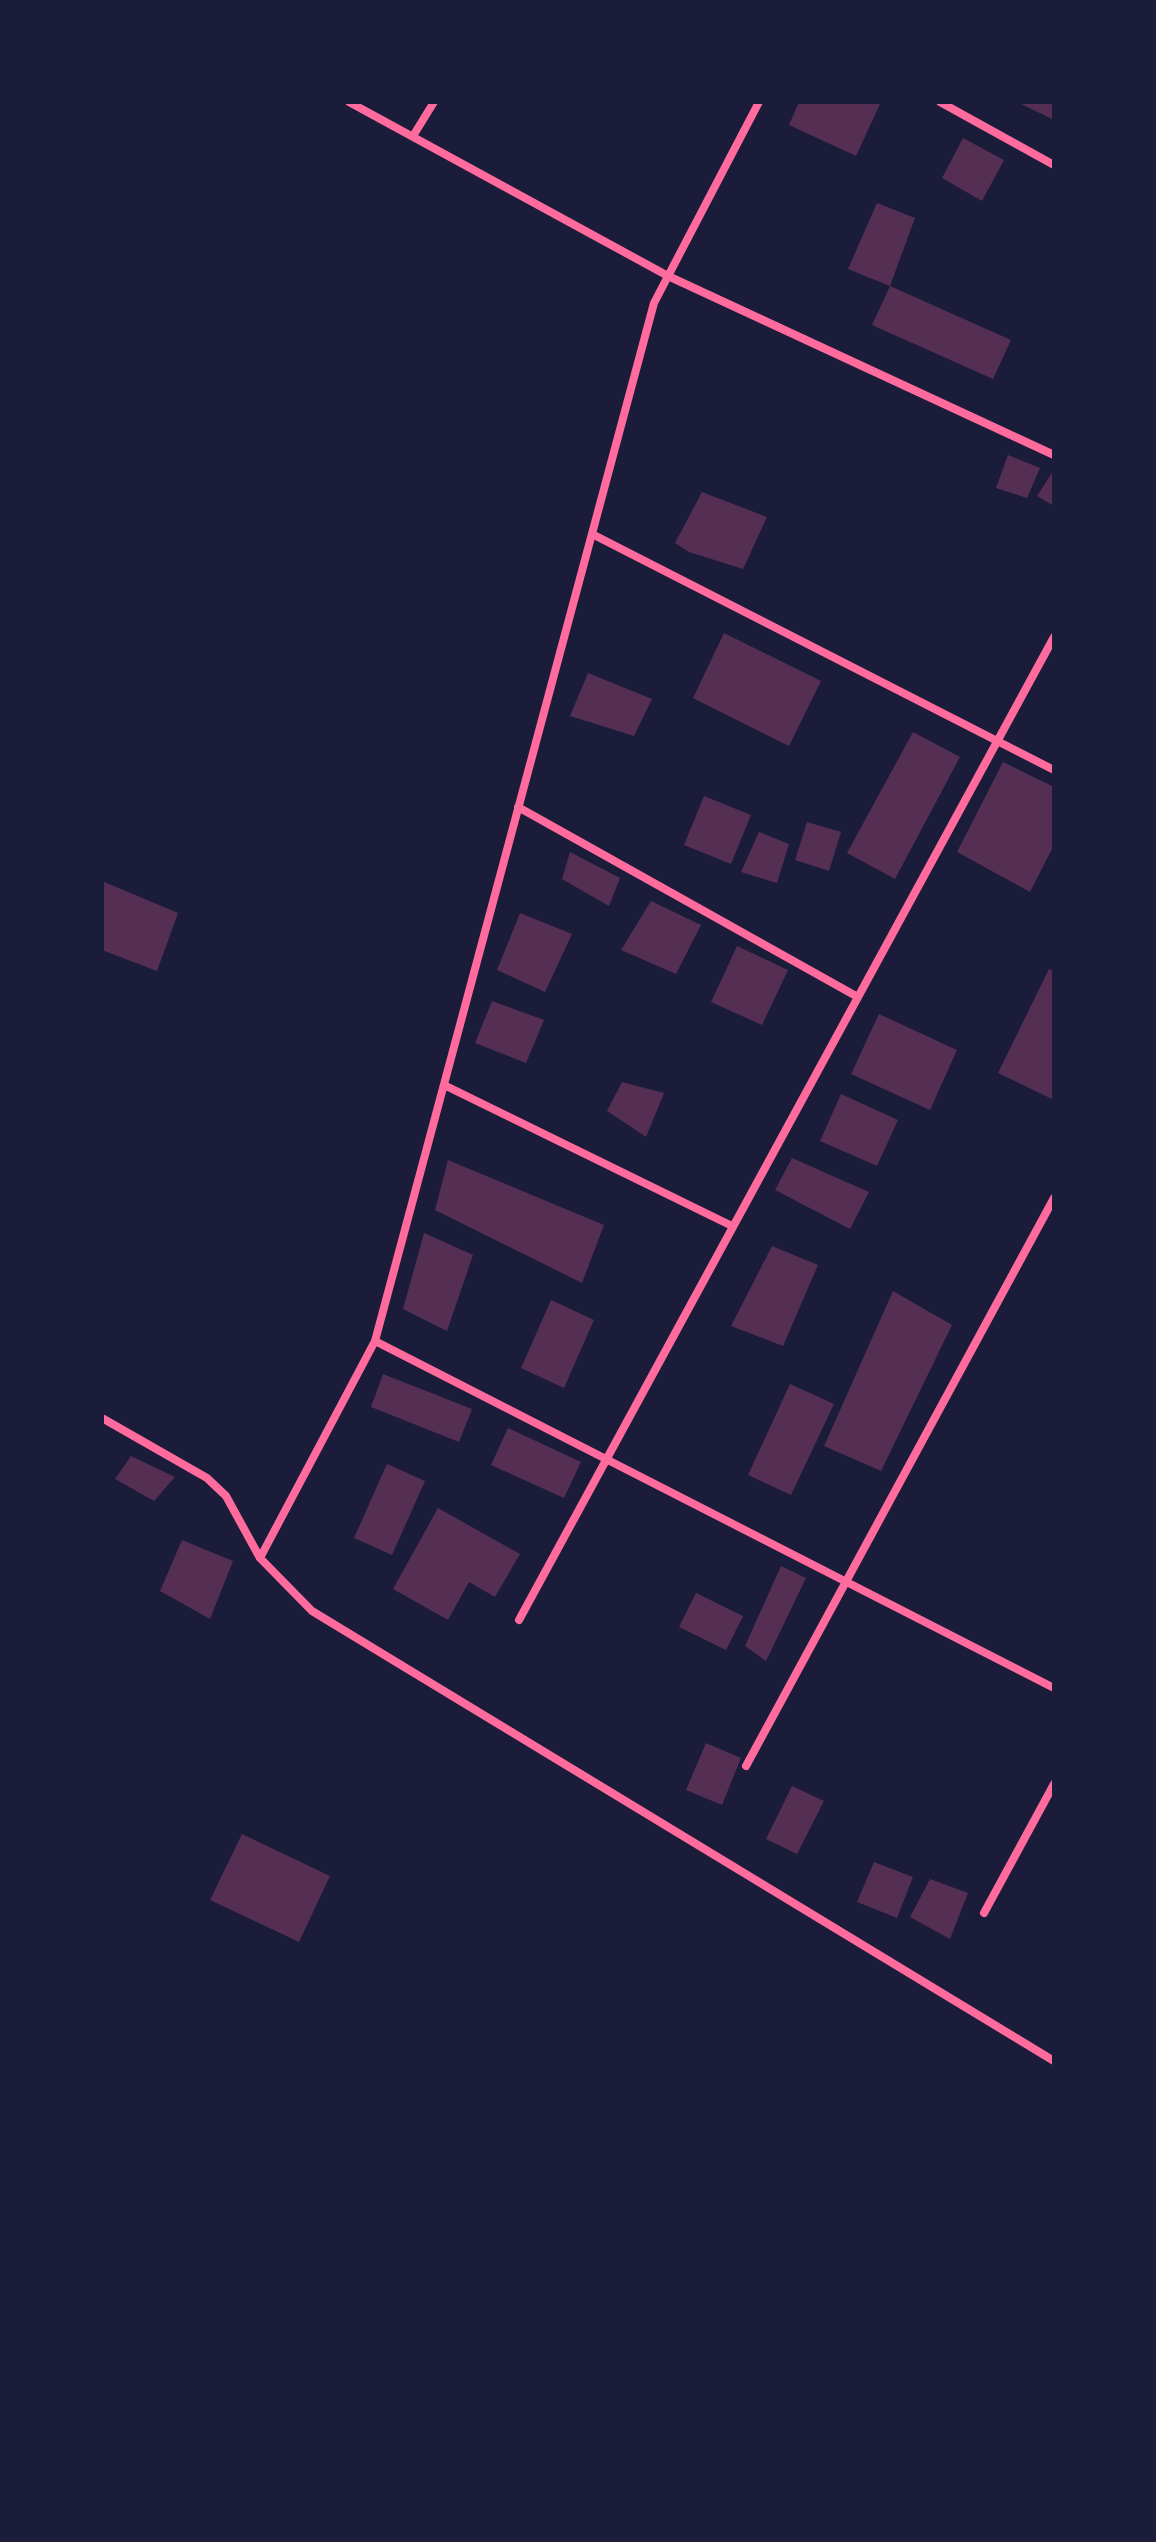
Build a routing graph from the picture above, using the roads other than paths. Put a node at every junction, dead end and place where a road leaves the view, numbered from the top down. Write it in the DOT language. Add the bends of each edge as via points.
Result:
graph roads {
  1 [pos="349,102"];
  2 [pos="434,102"];
  3 [pos="759,102"];
  4 [pos="940,102"];
  5 [pos="413,136"];
  6 [pos="1054,165"];
  7 [pos="668,276"];
  8 [pos="1054,455"];
  9 [pos="592,534"];
  10 [pos="1054,637"];
  11 [pos="995,740"];
  12 [pos="1054,770"];
  13 [pos="518,807"];
  14 [pos="856,996"];
  15 [pos="444,1085"];
  16 [pos="1054,1198"];
  17 [pos="732,1226"];
  18 [pos="375,1341"];
  19 [pos="102,1418"];
  20 [pos="606,1459"];
  21 [pos="260,1558"];
  22 [pos="846,1582"];
  23 [pos="519,1620"];
  24 [pos="1054,1688"];
  25 [pos="746,1766"];
  26 [pos="1054,1784"];
  27 [pos="984,1913"];
  28 [pos="1054,2061"];
  1 -- 5 [label="street"];
  2 -- 5 [label="street"];
  3 -- 7 [label="street"];
  4 -- 6 [label="street"];
  5 -- 7 [label="street"];
  7 -- 8 [label="street"];
  7 -- 9 [label="street" via="654,303"];
  9 -- 11 [label="street"];
  9 -- 13 [label="street"];
  10 -- 11 [label="street"];
  11 -- 12 [label="street"];
  11 -- 14 [label="street"];
  13 -- 14 [label="street"];
  13 -- 15 [label="street"];
  14 -- 17 [label="street"];
  15 -- 17 [label="street"];
  15 -- 18 [label="street"];
  16 -- 22 [label="street"];
  17 -- 20 [label="street"];
  18 -- 20 [label="street"];
  18 -- 21 [label="street"];
  19 -- 21 [label="street" via="207,1478 226,1496"];
  20 -- 22 [label="street"];
  20 -- 23 [label="street"];
  21 -- 28 [label="street" via="312,1611"];
  22 -- 24 [label="street"];
  22 -- 25 [label="street"];
  26 -- 27 [label="street"];
}
